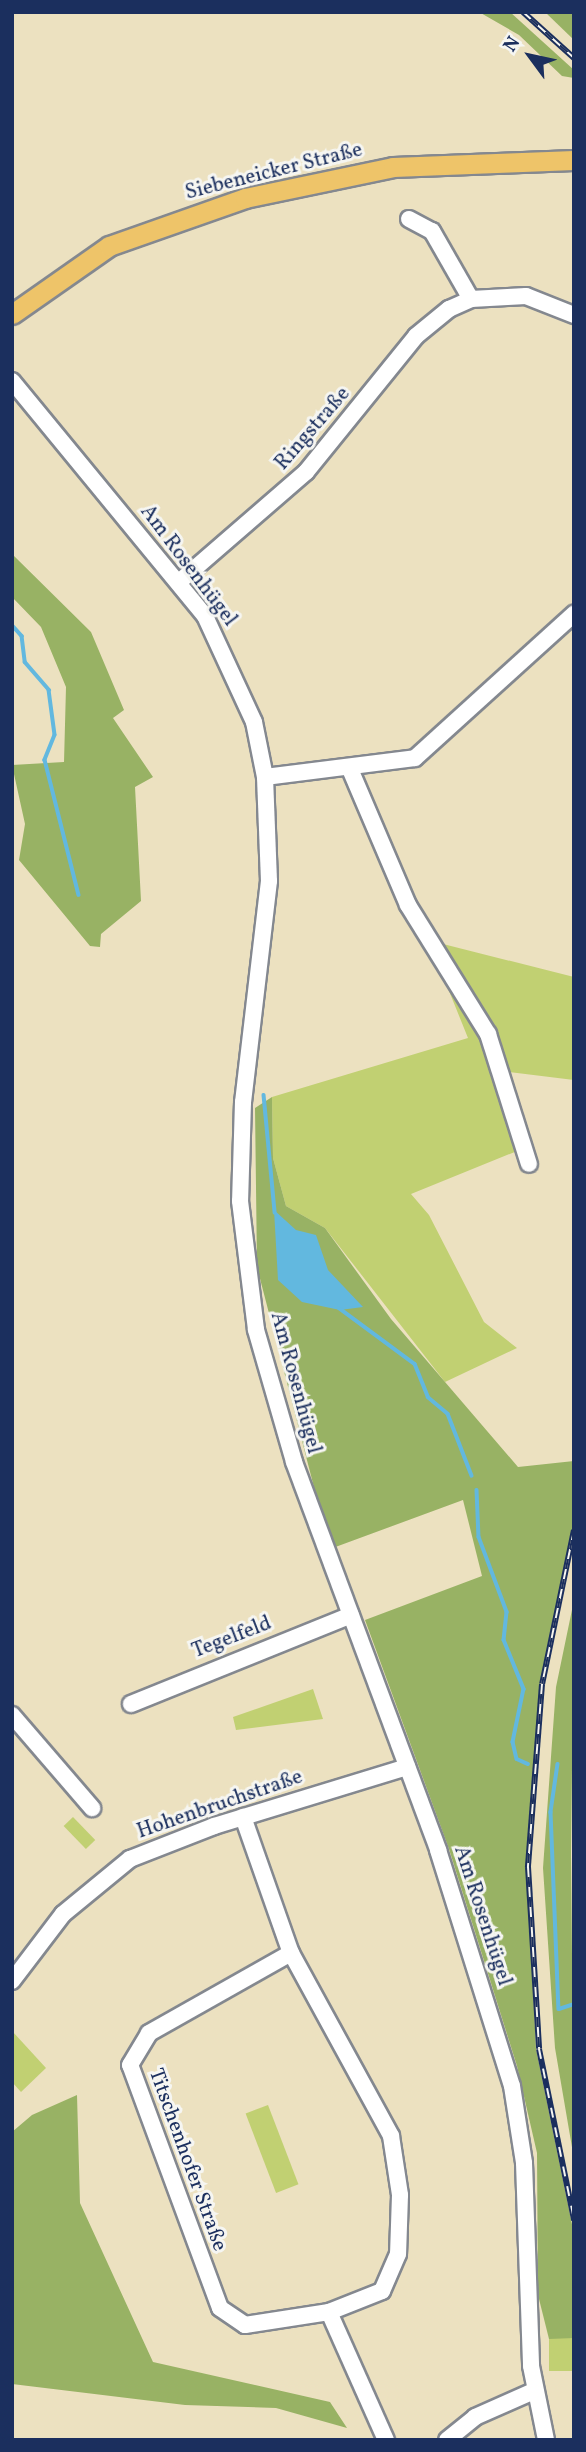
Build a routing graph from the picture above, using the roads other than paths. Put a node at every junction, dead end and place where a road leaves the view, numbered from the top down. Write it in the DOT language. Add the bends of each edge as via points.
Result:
graph roads {
  1 [pos="574,160"];
  2 [pos="409,219"];
  3 [pos="471,299"];
  4 [pos="12,314"];
  5 [pos="574,315"];
  6 [pos="12,381"];
  7 [pos="179,582"];
  8 [pos="574,614"];
  9 [pos="350,769"];
  10 [pos="265,777"];
  11 [pos="529,1164"];
  12 [pos="351,1615"];
  13 [pos="131,1704"];
  14 [pos="12,1715"];
  15 [pos="407,1767"];
  16 [pos="92,1808"];
  17 [pos="243,1818"];
  18 [pos="291,1954"];
  19 [pos="12,1981"];
  20 [pos="329,2312"];
  21 [pos="534,2391"];
  22 [pos="386,2440"];
  23 [pos="447,2440"];
  24 [pos="546,2440"];
  1 -- 4 [label="main road, Siebeneicker Straße" via="393,167 245,198 109,246"];
  2 -- 3 [label="street" via="432,231"];
  3 -- 5 [label="street, Ringstraße" via="526,296"];
  3 -- 7 [label="street, Ringstraße" via="424,329 312,466"];
  6 -- 7 [label="street, Am Rosenhügel"];
  7 -- 10 [label="street, Am Rosenhügel" via="229,658 254,722"];
  8 -- 9 [label="street" via="426,751"];
  9 -- 10 [label="street"];
  9 -- 11 [label="street" via="408,905 488,1034"];
  10 -- 12 [label="street, Am Rosenhügel" via="269,881 240,1150 246,1265 286,1438"];
  12 -- 13 [label="street, Tegelfeld"];
  12 -- 15 [label="street, Am Rosenhügel"];
  14 -- 16 [label="street"];
  15 -- 17 [label="street, Hohenbruchstraße"];
  15 -- 21 [label="street, Am Rosenhügel" via="485,1994 519,2121"];
  17 -- 18 [label="street, Titschenhofer Straße"];
  17 -- 19 [label="street, Hohenbruchstraße" via="121,1865 62,1914"];
  18 -- 20 [label="street, Titschenhofer Straße" via="391,2136 399,2190 391,2280 368,2301"];
  18 -- 20 [label="street, Titschenhofer Straße" via="149,2033 130,2064 220,2308 245,2325"];
  20 -- 22 [label="street"];
  21 -- 23 [label="street" via="475,2417"];
  21 -- 24 [label="street, Am Rosenhügel"];
}
